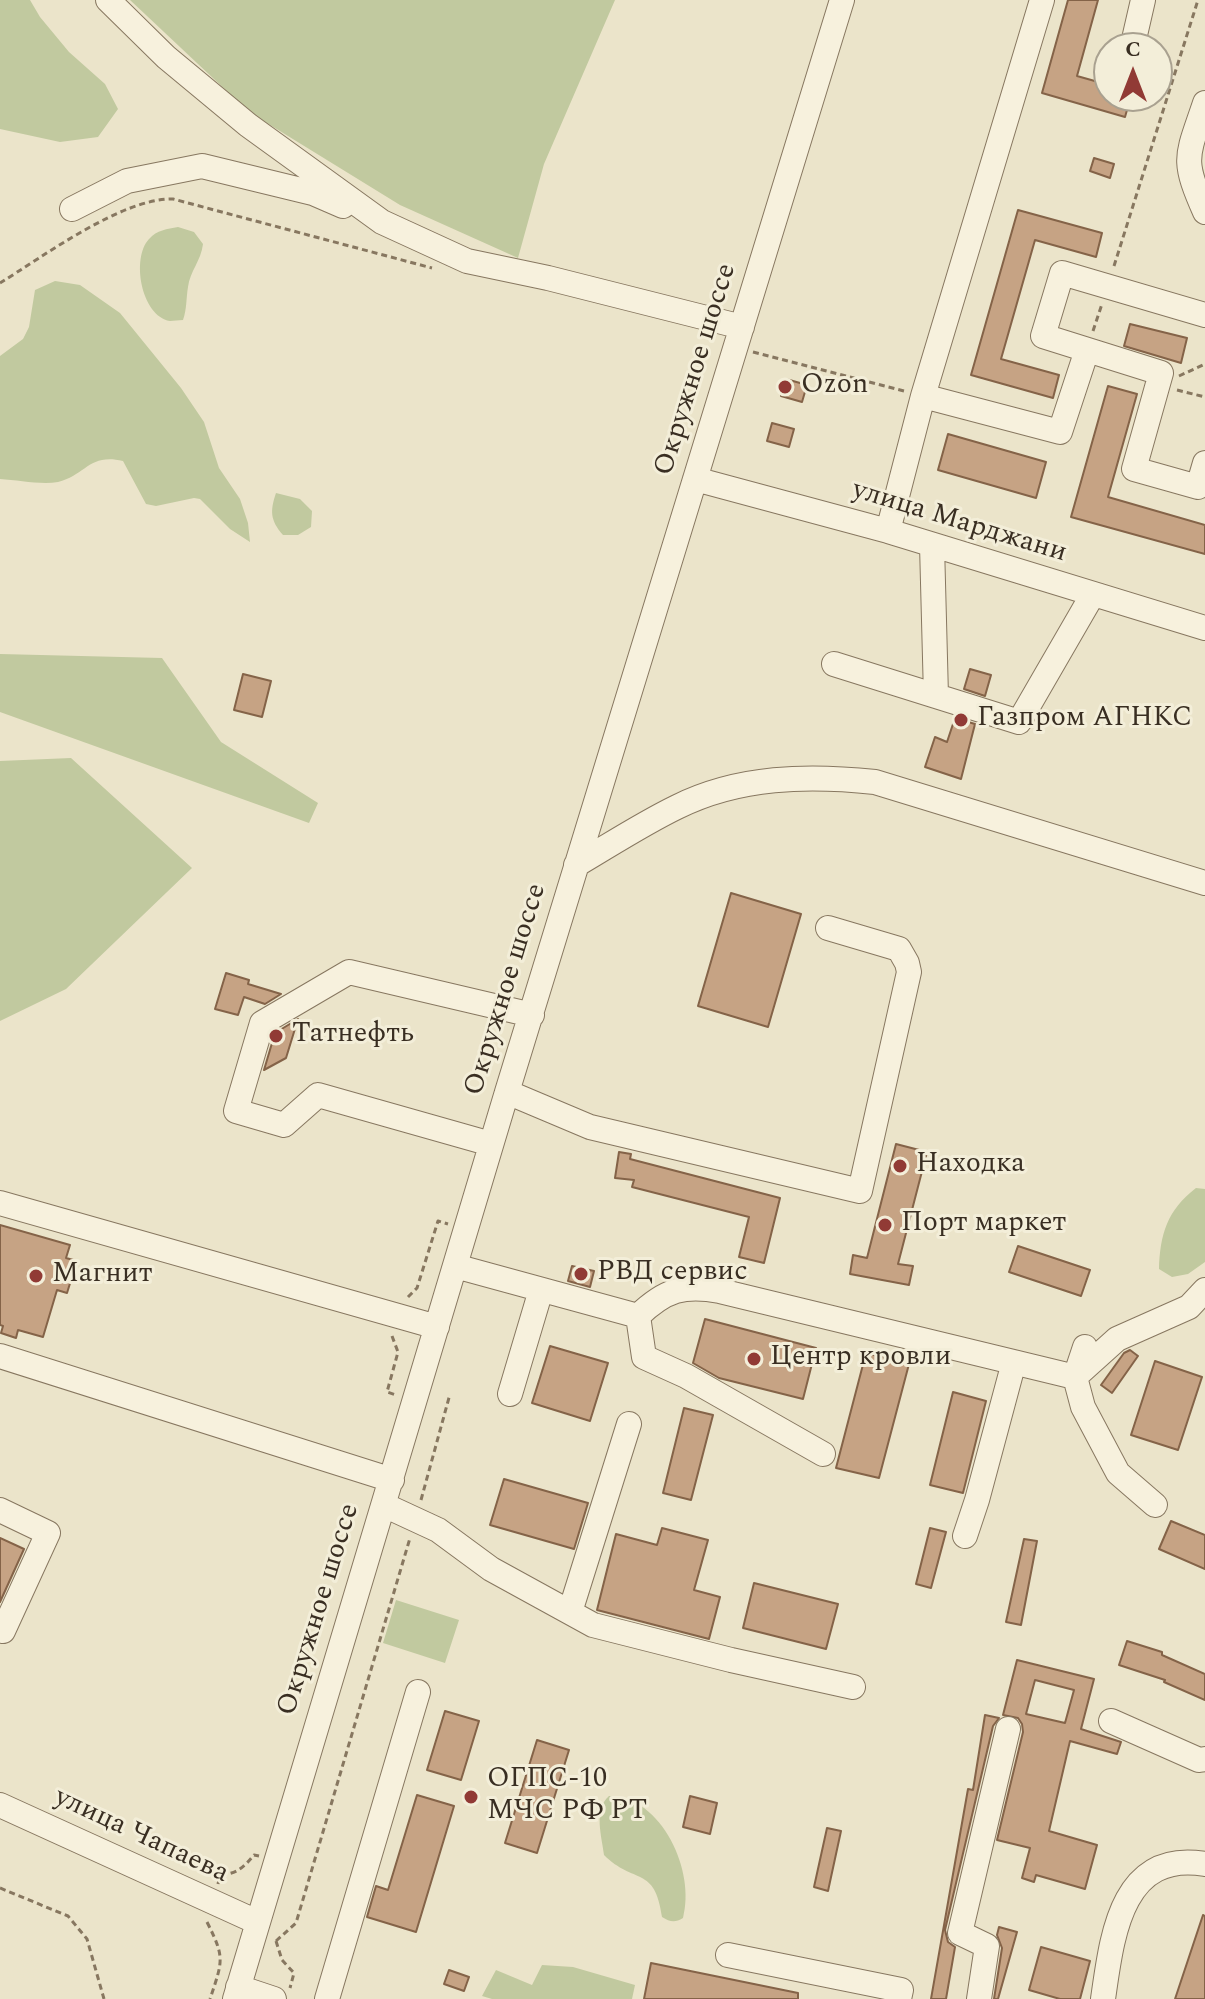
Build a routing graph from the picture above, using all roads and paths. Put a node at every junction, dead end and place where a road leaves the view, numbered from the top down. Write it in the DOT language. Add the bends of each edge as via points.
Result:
graph roads {
  1 [pos="108,0"];
  2 [pos="842,0"];
  3 [pos="1042,0"];
  4 [pos="1143,0"];
  5 [pos="1198,0"];
  6 [pos="1136,32"];
  7 [pos="1205,103"];
  8 [pos="72,209"];
  9 [pos="1205,212"];
  10 [pos="382,222"];
  11 [pos="444,271"];
  12 [pos="0,283"];
  13 [pos="1108,287"];
  14 [pos="1205,315"];
  15 [pos="739,337"];
  16 [pos="1087,350"];
  17 [pos="1205,364"];
  18 [pos="1158,385"];
  19 [pos="923,396"];
  20 [pos="1205,397"];
  21 [pos="1205,463"];
  22 [pos="695,479"];
  23 [pos="888,531"];
  24 [pos="932,545"];
  25 [pos="1093,594"];
  26 [pos="1205,628"];
  27 [pos="834,664"];
  28 [pos="936,696"];
  29 [pos="576,865"];
  30 [pos="1205,883"];
  31 [pos="828,928"];
  32 [pos="532,1015"];
  33 [pos="507,1092"];
  34 [pos="491,1144"];
  35 [pos="0,1203"];
  36 [pos="455,1266"];
  37 [pos="541,1290"];
  38 [pos="1205,1290"];
  39 [pos="638,1316"];
  40 [pos="437,1327"];
  41 [pos="1085,1347"];
  42 [pos="0,1356"];
  43 [pos="1014,1362"];
  44 [pos="1075,1377"];
  45 [pos="450,1394"];
  46 [pos="510,1394"];
  47 [pos="629,1424"];
  48 [pos="823,1454"];
  49 [pos="392,1480"];
  50 [pos="384,1505"];
  51 [pos="1155,1505"];
  52 [pos="0,1510"];
  53 [pos="415,1520"];
  54 [pos="965,1536"];
  55 [pos="570,1612"];
  56 [pos="1,1633"];
  57 [pos="853,1687"];
  58 [pos="418,1692"];
  59 [pos="1111,1721"];
  60 [pos="1008,1729"];
  61 [pos="1205,1759"];
  62 [pos="0,1805"];
  63 [pos="1205,1864"];
  64 [pos="0,1888"];
  65 [pos="257,1922"];
  66 [pos="276,1941"];
  67 [pos="728,1955"];
  68 [pos="237,1993"];
  69 [pos="104,1999"];
  70 [pos="274,1999"];
  71 [pos="327,1999"];
  72 [pos="899,1999"];
  73 [pos="979,1999"];
  74 [pos="1103,1999"];
  1 -- 10 [label="street" via="248,125"];
  2 -- 15 [label="street, Окружное шоссе"];
  3 -- 19 [label="street"];
  4 -- 6 [label="street"];
  5 -- 13 [label="path"];
  7 -- 9 [label="street" via="1188,166"];
  8 -- 10 [label="street" via="127,181 202,166 313,193"];
  10 -- 15 [label="street" via="467,261 548,278"];
  11 -- 12 [label="path" via="163,199 139,204 91,228"];
  13 -- 14 [label="street"];
  13 -- 16 [label="path"];
  13 -- 16 [label="street" via="1062,273 1043,336"];
  15 -- 19 [label="path"];
  15 -- 22 [label="street, Окружное шоссе"];
  16 -- 18 [label="street" via="1161,373"];
  16 -- 19 [label="street" via="1060,432"];
  17 -- 18 [label="path"];
  18 -- 20 [label="path"];
  18 -- 21 [label="street" via="1134,469 1198,487"];
  19 -- 23 [label="street"];
  22 -- 23 [label="street, улица Марджани"];
  22 -- 29 [label="street, Окружное шоссе"];
  23 -- 24 [label="street, улица Марджани"];
  24 -- 25 [label="street, улица Марджани"];
  24 -- 28 [label="street"];
  25 -- 26 [label="street, улица Марджани"];
  25 -- 28 [label="street" via="1019,722"];
  27 -- 28 [label="street"];
  29 -- 30 [label="street" via="680,805 733,787 829,777 875,782"];
  29 -- 32 [label="street, Окружное шоссе"];
  31 -- 33 [label="street" via="899,949 909,972 860,1191 590,1127"];
  32 -- 33 [label="street, Окружное шоссе"];
  32 -- 34 [label="street" via="349,972 262,1023 236,1111 284,1125 318,1095"];
  33 -- 34 [label="street, Окружное шоссе"];
  34 -- 36 [label="street, Окружное шоссе"];
  35 -- 40 [label="street"];
  36 -- 37 [label="street"];
  36 -- 40 [label="street, Окружное шоссе"];
  37 -- 39 [label="street"];
  37 -- 46 [label="street"];
  38 -- 44 [label="street" via="1189,1307 1117,1339"];
  39 -- 43 [label="street" via="668,1293 701,1288"];
  39 -- 48 [label="street" via="644,1357"];
  40 -- 49 [label="street, Окружное шоссе"];
  41 -- 44 [label="street"];
  42 -- 49 [label="street"];
  43 -- 44 [label="street"];
  43 -- 54 [label="street"];
  44 -- 51 [label="street" via="1083,1407 1118,1473"];
  45 -- 53 [label="path"];
  47 -- 55 [label="street"];
  49 -- 50 [label="street, Окружное шоссе"];
  50 -- 53 [label="street"];
  50 -- 65 [label="street, Окружное шоссе"];
  52 -- 56 [label="street" via="48,1533"];
  53 -- 55 [label="street"];
  53 -- 66 [label="path" via="296,1923"];
  55 -- 57 [label="street" via="593,1625"];
  58 -- 71 [label="street"];
  59 -- 61 [label="street"];
  60 -- 73 [label="street" via="960,1933 987,1946"];
  62 -- 65 [label="street, улица Чапаева"];
  63 -- 74 [label="street" via="1183,1861 1141,1880 1123,1905"];
  64 -- 69 [label="path" via="68,1916 87,1939"];
  65 -- 68 [label="street, Окружное шоссе"];
  67 -- 72 [label="street" via="901,1990"];
  68 -- 70 [label="street"];
}
